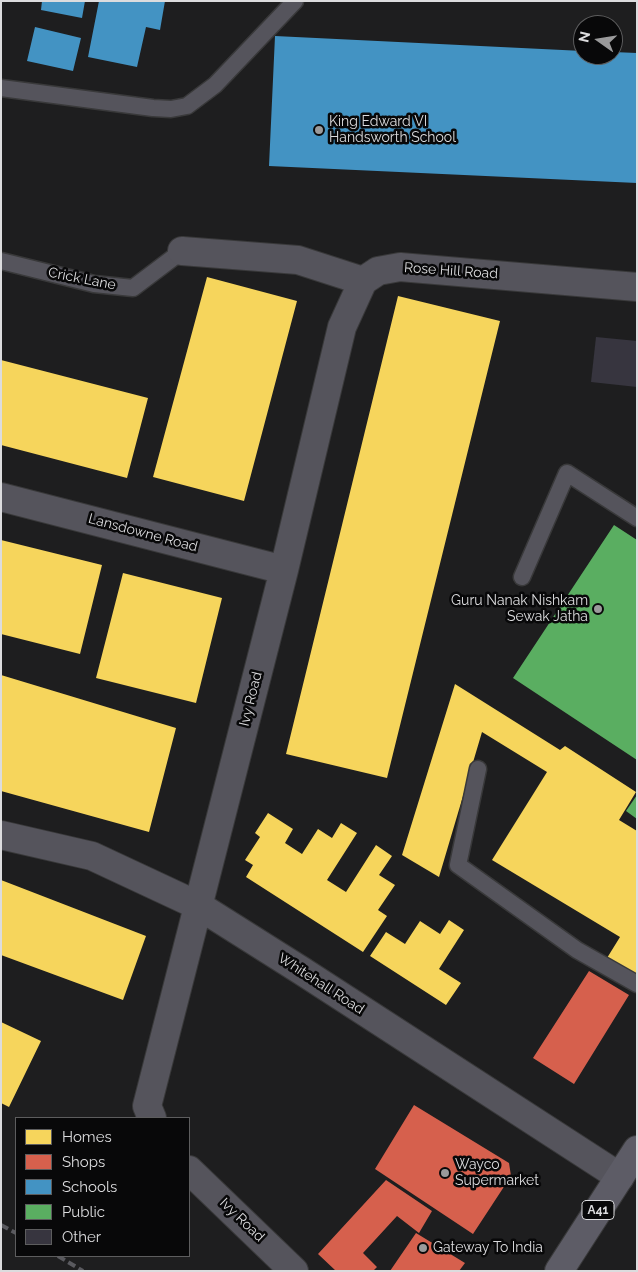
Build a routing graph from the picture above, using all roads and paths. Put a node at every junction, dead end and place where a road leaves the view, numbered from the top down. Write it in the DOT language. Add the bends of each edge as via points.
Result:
graph roads {
  1 [pos="295,1"];
  2 [pos="1,88"];
  3 [pos="182,251"];
  4 [pos="1,261"];
  5 [pos="363,281"];
  6 [pos="637,287"];
  7 [pos="1,496"];
  8 [pos="637,518"];
  9 [pos="284,570"];
  10 [pos="522,577"];
  11 [pos="478,769"];
  12 [pos="1,835"];
  13 [pos="198,906"];
  14 [pos="637,984"];
  15 [pos="152,1117"];
  16 [pos="637,1150"];
  17 [pos="190,1171"];
  18 [pos="620,1177"];
  19 [pos="294,1271"];
  20 [pos="559,1271"];
  1 -- 2 [label="lane" via="216,85 187,106 153,108"];
  3 -- 4 [label="lane, Crick Lane" via="133,288 94,284"];
  3 -- 5 [label="street" via="298,260"];
  5 -- 6 [label="street, Rose Hill Road" via="378,271 400,267"];
  5 -- 9 [label="street, Ivy Road" via="342,327"];
  7 -- 9 [label="street, Lansdowne Road"];
  8 -- 10 [label="lane" via="567,473"];
  9 -- 13 [label="street, Ivy Road"];
  11 -- 14 [label="lane" via="458,865 577,950"];
  12 -- 13 [label="street, Whitehall Road" via="92,856"];
  13 -- 15 [label="street, Ivy Road" via="147,1106"];
  13 -- 18 [label="street, Whitehall Road"];
  16 -- 18 [label="highway, A41"];
  17 -- 19 [label="street, Ivy Road"];
  18 -- 20 [label="highway, A41"];
}
